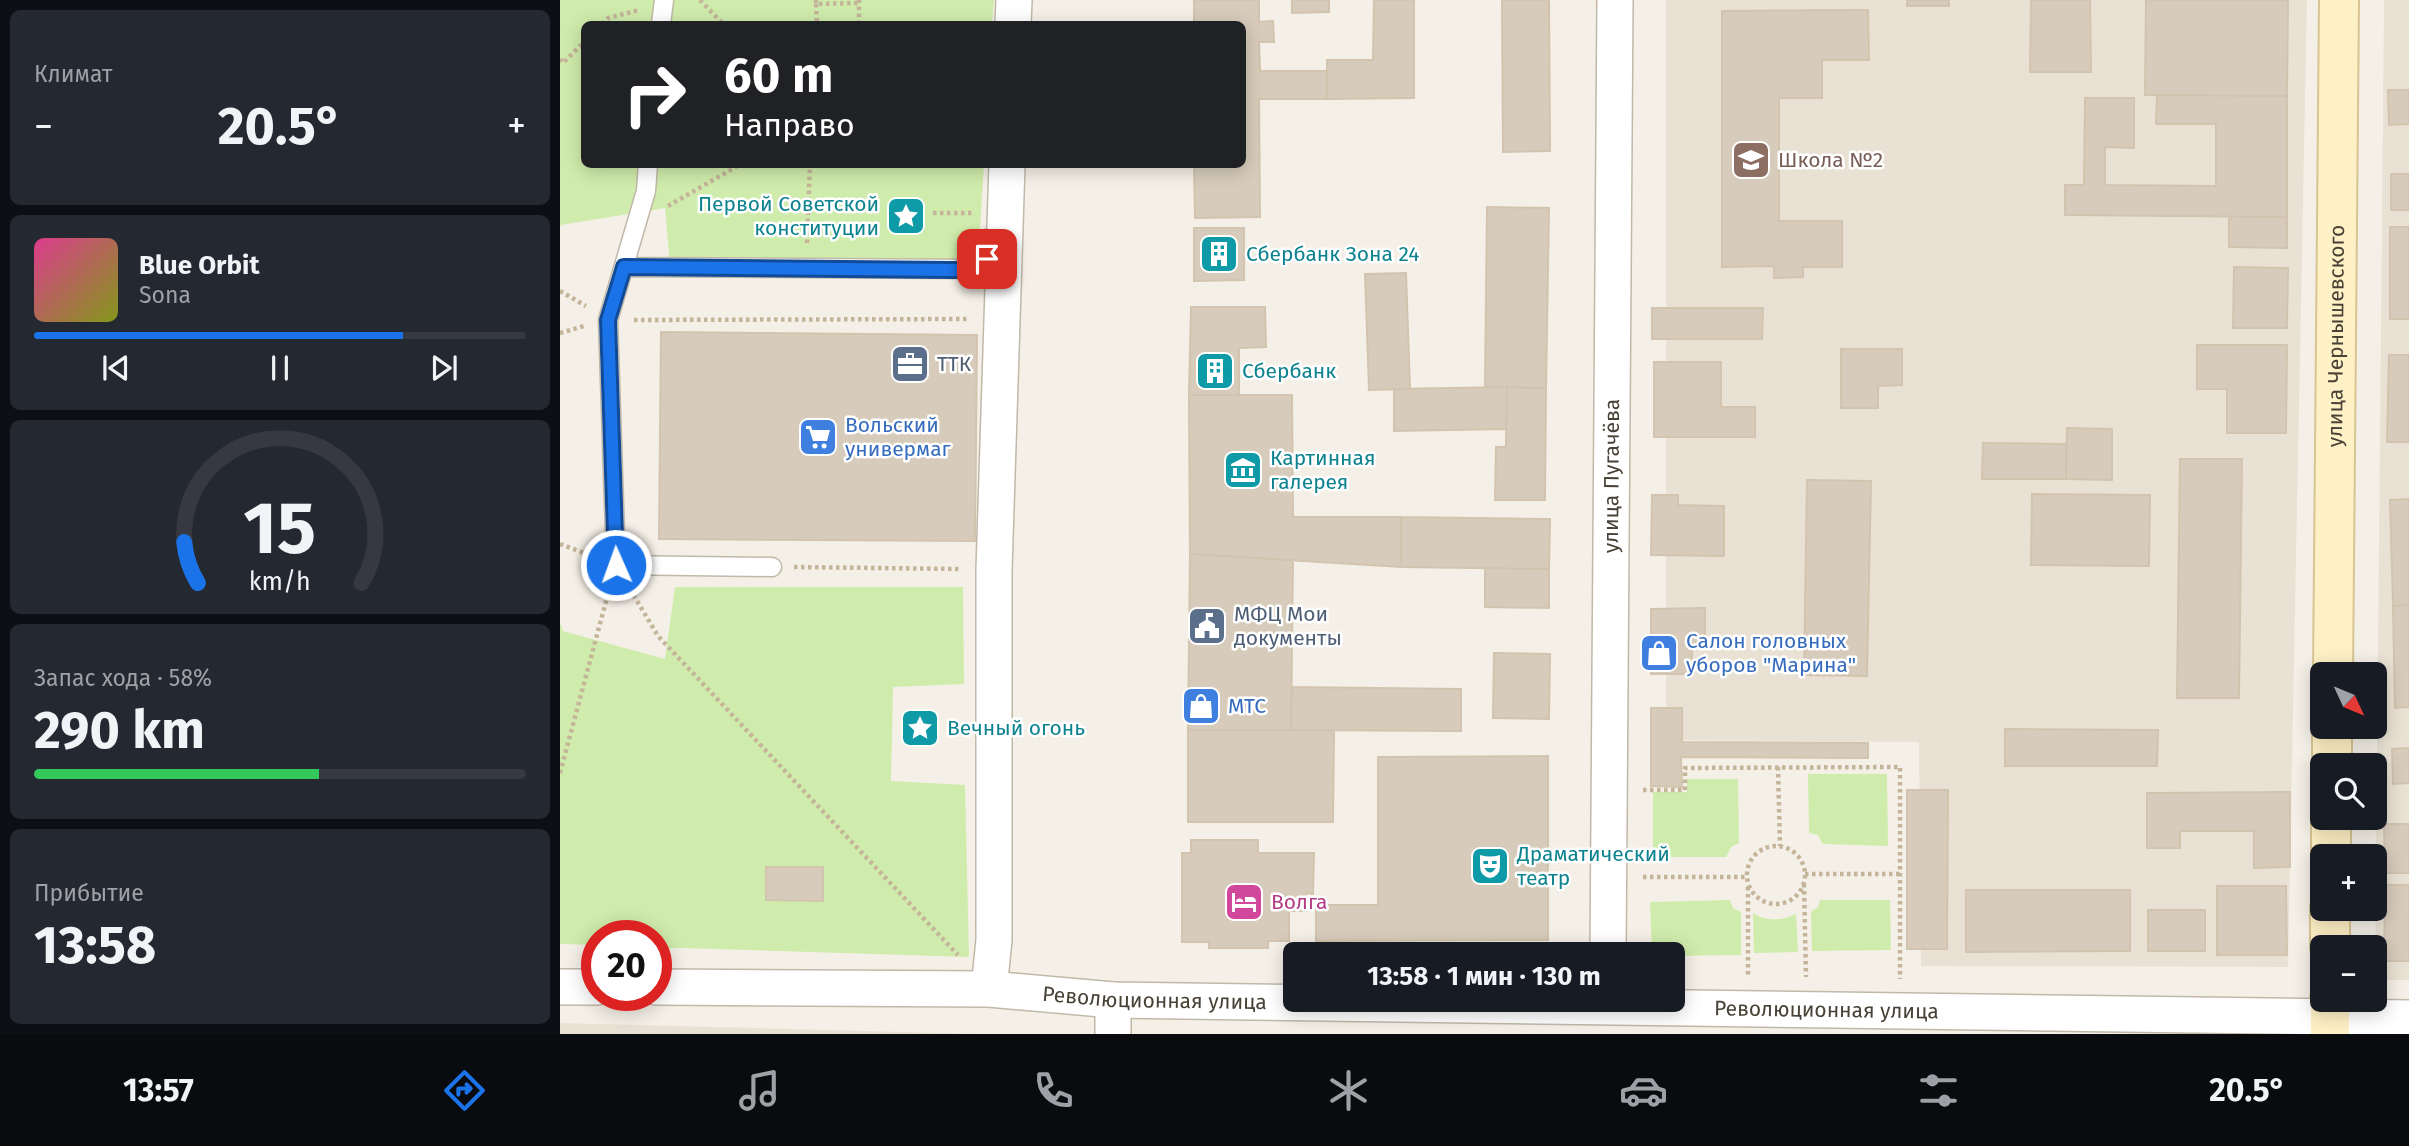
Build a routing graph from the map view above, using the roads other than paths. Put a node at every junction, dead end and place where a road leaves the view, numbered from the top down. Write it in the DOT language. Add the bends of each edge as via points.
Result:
graph roads {
  1 [pos="999,0"];
  2 [pos="1014,0"];
  3 [pos="1615,0"];
  4 [pos="2339,0"];
  5 [pos="663,2"];
  6 [pos="661,21"];
  7 [pos="998,21"];
  8 [pos="1013,21"];
  9 [pos="648,168"];
  10 [pos="992,168"];
  11 [pos="1007,168"];
  12 [pos="624,267"];
  13 [pos="772,567"];
  14 [pos="2333,662"];
  15 [pos="1608,942"];
  16 [pos="560,987"];
  17 [pos="581,987"];
  18 [pos="672,987"];
  19 [pos="989,989"];
  20 [pos="1607,1013"];
  21 [pos="1113,1017"];
  22 [pos="2330,1017"];
  23 [pos="2409,1018"];
  1 -- 7 [label="lane"];
  2 -- 8 [label="street"];
  3 -- 15 [label="street, улица Пугачёва"];
  4 -- 14 [label="street, улица Чернышевского"];
  5 -- 6 [label="lane"];
  9 -- 12 [label="lane" via="646,191"];
  10 -- 12 [label="lane" via="987,259 976,269"];
  11 -- 19 [label="street" via="994,570 994,940"];
  12 -- 13 [label="lane" via="608,320 616,565"];
  16 -- 17 [label="street"];
  18 -- 19 [label="street, Революционная улица"];
  19 -- 21 [label="street, Революционная улица"];
  20 -- 21 [label="street, Революционная улица"];
  20 -- 22 [label="street, Революционная улица" via="1807,1009"];
  22 -- 23 [label="street, Революционная улица"];
}
